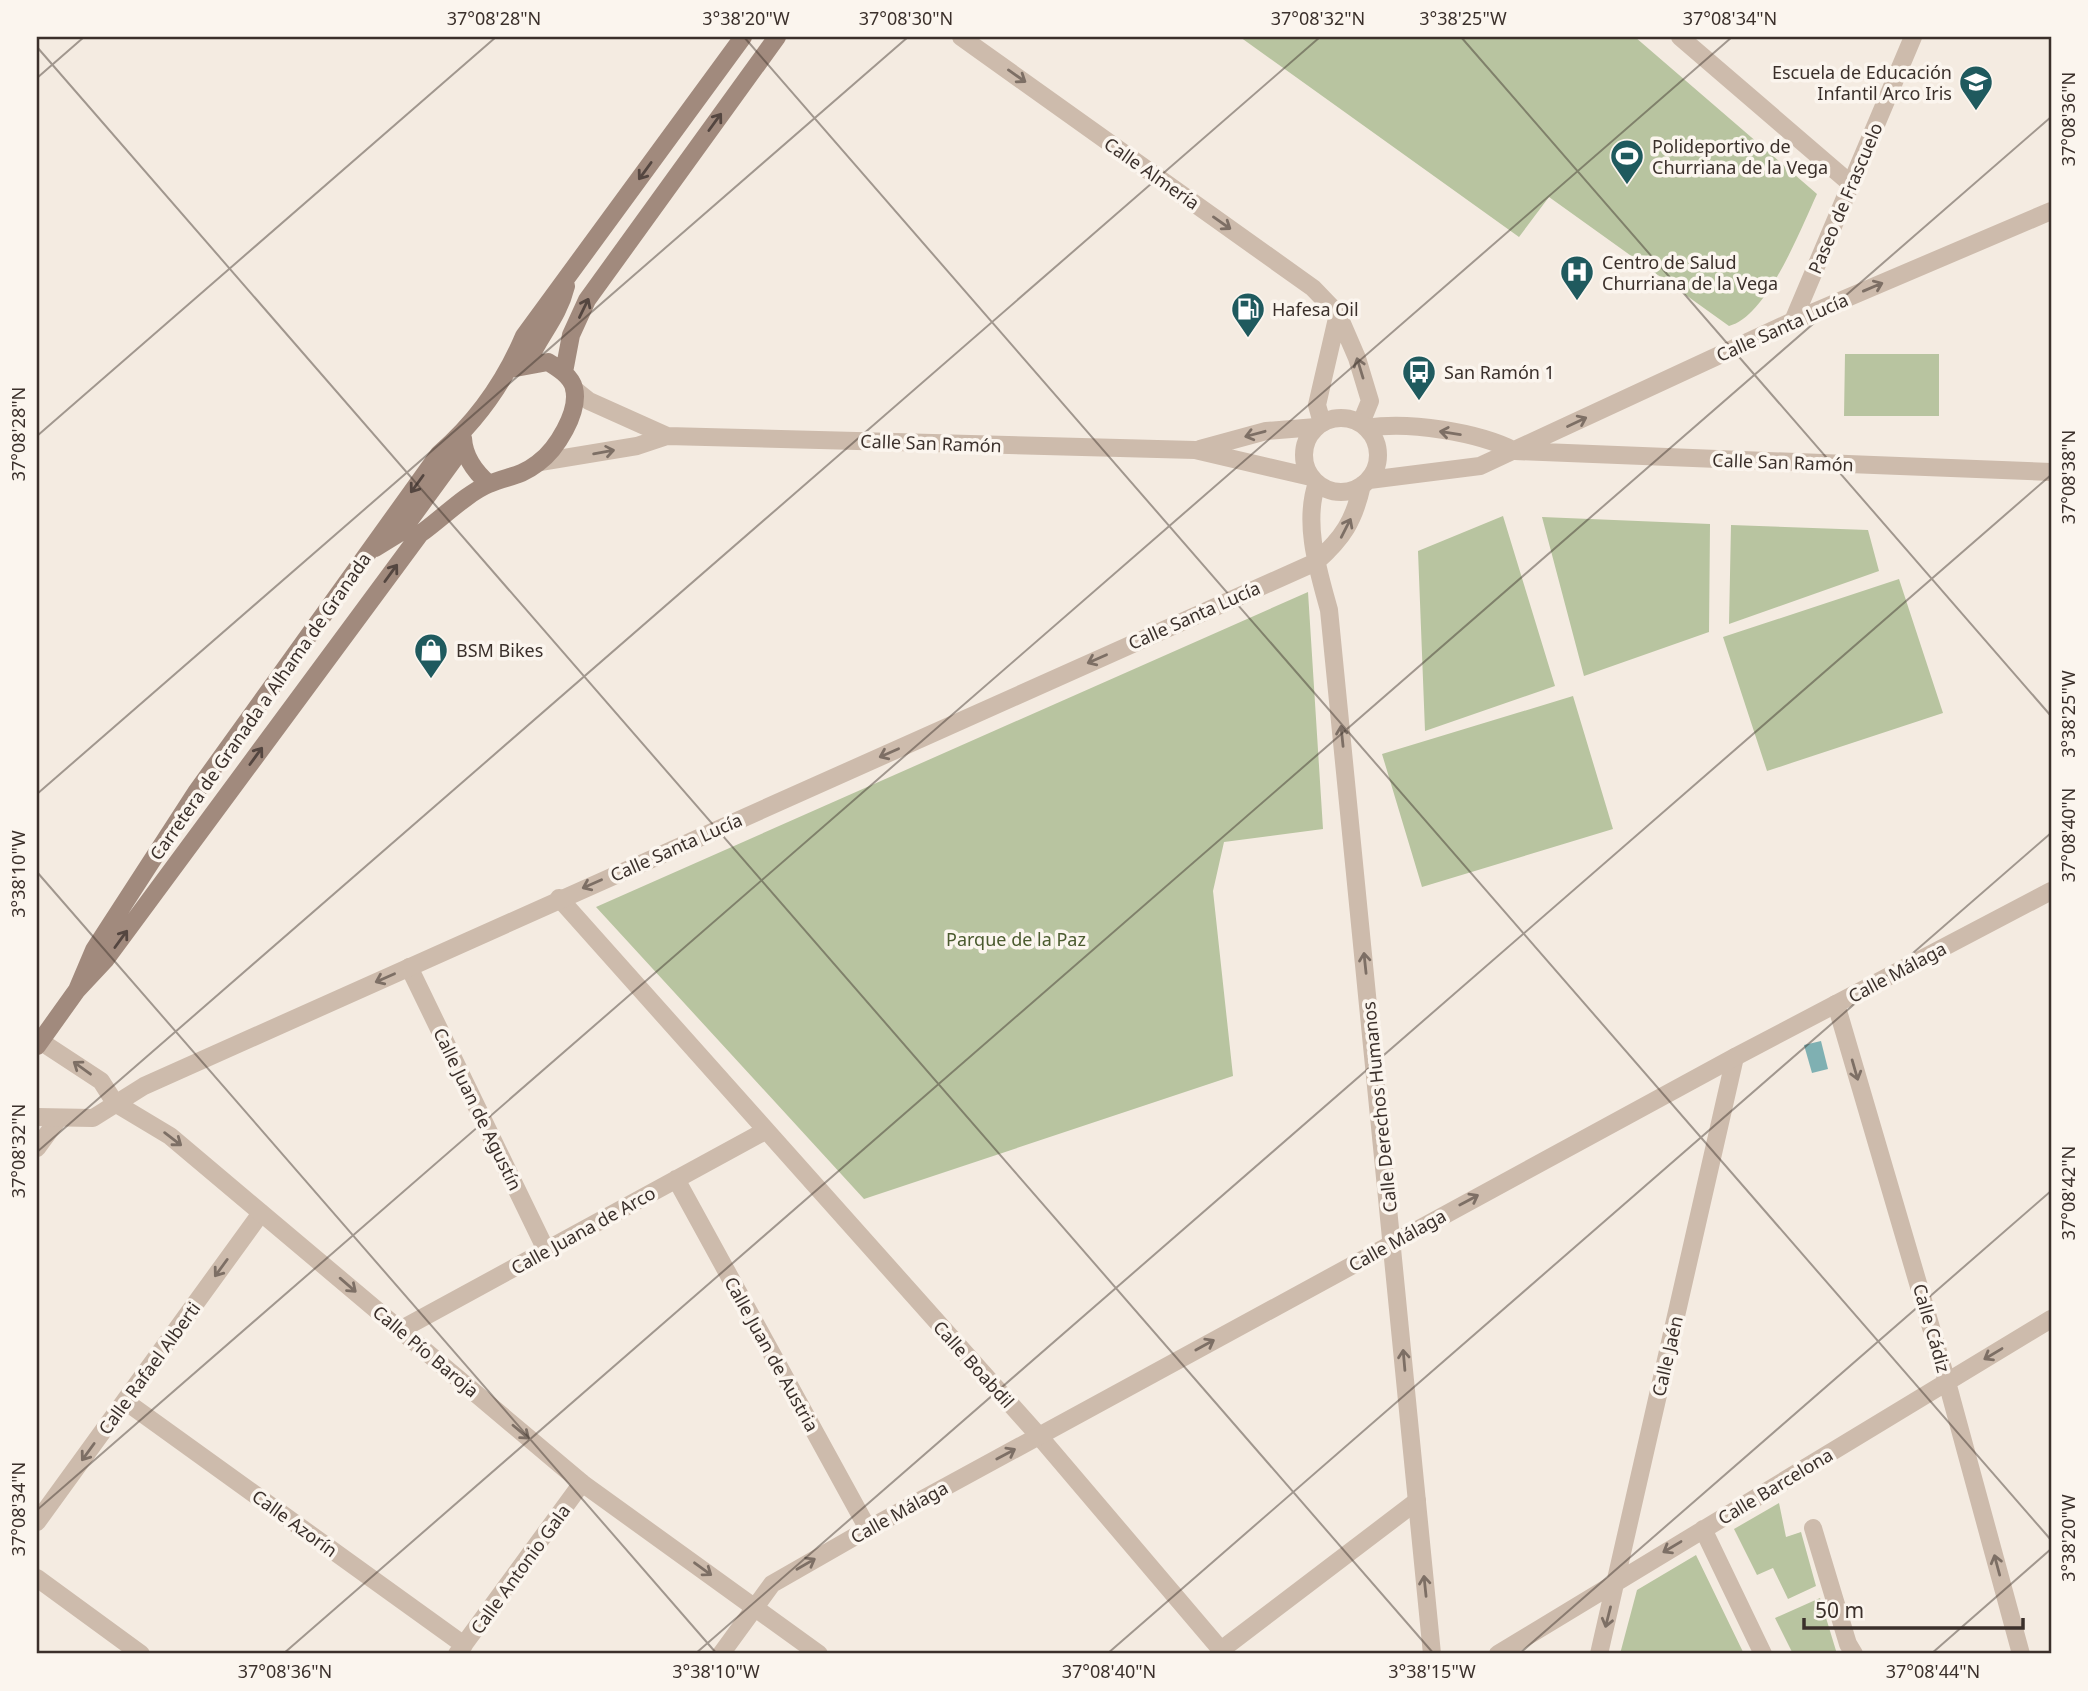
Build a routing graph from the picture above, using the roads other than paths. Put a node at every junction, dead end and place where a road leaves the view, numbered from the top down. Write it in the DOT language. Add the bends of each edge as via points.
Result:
graph roads {
  1 [pos="743,37"];
  2 [pos="777,37"];
  3 [pos="961,37"];
  4 [pos="1680,37"];
  5 [pos="1913,37"];
  6 [pos="1851,184"];
  7 [pos="2051,211"];
  8 [pos="1338,314"];
  9 [pos="1793,321"];
  10 [pos="518,366"];
  11 [pos="564,372"];
  12 [pos="574,388"];
  13 [pos="1319,425"];
  14 [pos="1364,426"];
  15 [pos="667,436"];
  16 [pos="463,441"];
  17 [pos="1195,450"];
  18 [pos="1515,451"];
  19 [pos="540,462"];
  20 [pos="2051,472"];
  21 [pos="1314,480"];
  22 [pos="1365,483"];
  23 [pos="489,484"];
  24 [pos="1316,562"];
  25 [pos="2051,891"];
  26 [pos="559,898"];
  27 [pos="409,967"];
  28 [pos="76,990"];
  29 [pos="1836,1004"];
  30 [pos="38,1044"];
  31 [pos="1735,1057"];
  32 [pos="115,1103"];
  33 [pos="37,1117"];
  34 [pos="59,1118"];
  35 [pos="765,1131"];
  36 [pos="37,1148"];
  37 [pos="676,1179"];
  38 [pos="261,1213"];
  39 [pos="1393,1242"];
  40 [pos="546,1250"];
  41 [pos="2051,1319"];
  42 [pos="400,1330"];
  43 [pos="1947,1382"];
  44 [pos="125,1401"];
  45 [pos="1039,1436"];
  46 [pos="582,1483"];
  47 [pos="1417,1501"];
  48 [pos="37,1522"];
  49 [pos="868,1528"];
  50 [pos="1813,1528"];
  51 [pos="1703,1529"];
  52 [pos="37,1578"];
  53 [pos="1616,1580"];
  54 [pos="755,1606"];
  55 [pos="461,1649"];
  56 [pos="141,1654"];
  57 [pos="721,1654"];
  58 [pos="819,1654"];
  59 [pos="1432,1654"];
  60 [pos="1499,1654"];
  61 [pos="1599,1654"];
  62 [pos="1763,1654"];
  63 [pos="1854,1654"];
  64 [pos="2021,1654"];
  1 -- 10 [label="main road, one-way" via="524,336"];
  11 -- 2 [label="main road, one-way" via="571,335 587,300"];
  3 -- 8 [label="street, Calle Almería, one-way" via="1298,277"];
  4 -- 6 [label="street"];
  5 -- 6 [label="street, Paseo de Frascuelo"];
  6 -- 9 [label="street, Paseo de Frascuelo"];
  9 -- 7 [label="street, Calle Santa Lucía, one-way"];
  8 -- 13 [label="street" via="1317,405"];
  14 -- 8 [label="street, Calle Almería, one-way" via="1370,401"];
  18 -- 9 [label="street, Calle Santa Lucía, one-way"];
  10 -- 11 [label="main road" via="548,362"];
  10 -- 16 [label="main road"];
  11 -- 12 [label="main road"];
  12 -- 15 [label="street, Calle San Ramón" via="589,401"];
  12 -- 19 [label="main road" via="572,412 559,439"];
  13 -- 14 [label="street" via="1342,418"];
  13 -- 17 [label="street, Calle San Ramón, one-way" via="1266,431"];
  13 -- 21 [label="street" via="1306,442 1304,460"];
  18 -- 14 [label="street, Calle San Ramón, one-way" via="1492,440 1390,424"];
  14 -- 22 [label="street" via="1379,453 1376,468"];
  15 -- 17 [label="street, Calle San Ramón"];
  19 -- 15 [label="street, Calle San Ramón, one-way" via="637,446"];
  16 -- 23 [label="main road" via="474,472"];
  16 -- 28 [label="main road, Carretera de Granada a Alhama de Granada, one-way" via="401,532 366,554 197,791 94,950"];
  17 -- 21 [label="street, Calle San Ramón"];
  18 -- 20 [label="street, Calle San Ramón"];
  18 -- 22 [label="street, Calle San Ramón" via="1480,466"];
  19 -- 23 [label="main road" via="512,479"];
  21 -- 22 [label="street" via="1339,492"];
  21 -- 24 [label="street, Calle Derechos Humanos" via="1310,503"];
  24 -- 22 [label="street, Calle Santa Lucía, one-way" via="1340,540"];
  28 -- 23 [label="main road, Carretera de Granada a Alhama de Granada, one-way" via="106,959 419,534"];
  24 -- 26 [label="street, Calle Santa Lucía, one-way"];
  39 -- 24 [label="street, Calle Derechos Humanos, one-way" via="1329,610"];
  25 -- 29 [label="street, Calle Málaga"];
  26 -- 27 [label="street, Calle Santa Lucía"];
  26 -- 35 [label="street, Calle Boabdil"];
  27 -- 32 [label="street, Calle Santa Lucía, one-way"];
  27 -- 40 [label="street, Calle Juan de Agustín"];
  28 -- 30 [label="main road, Carretera de Granada a Alhama de Granada"];
  29 -- 31 [label="street, Calle Málaga"];
  29 -- 43 [label="street, Calle Cádiz, one-way"];
  32 -- 30 [label="street, Calle Pío Baroja, one-way" via="101,1081"];
  39 -- 31 [label="street, Calle Málaga, one-way"];
  31 -- 53 [label="street, Calle Jaén"];
  32 -- 34 [label="street, Calle Santa Lucía" via="93,1118"];
  32 -- 38 [label="street, Calle Pío Baroja, one-way" via="170,1136"];
  33 -- 34 [label="street, Calle Santa Lucía"];
  34 -- 36 [label="street"];
  35 -- 37 [label="street, Calle Juana de Arco"];
  35 -- 45 [label="street, Calle Boabdil"];
  37 -- 40 [label="street, Calle Juana de Arco"];
  37 -- 49 [label="street, Calle Juan de Austria"];
  38 -- 42 [label="street, Calle Pío Baroja, one-way"];
  38 -- 44 [label="street, Calle Rafael Alberti, one-way"];
  45 -- 39 [label="street, Calle Málaga, one-way"];
  47 -- 39 [label="street, Calle Derechos Humanos, one-way"];
  40 -- 42 [label="street, Calle Juana de Arco"];
  41 -- 43 [label="street, Calle Barcelona, one-way"];
  42 -- 46 [label="street, Calle Pío Baroja, one-way"];
  43 -- 51 [label="street, Calle Barcelona"];
  64 -- 43 [label="street, Calle Cádiz, one-way"];
  44 -- 48 [label="street, Calle Rafael Alberti, one-way"];
  44 -- 55 [label="street, Calle Azorín"];
  45 -- 47 [label="street, Calle Boabdil" via="1222,1650"];
  49 -- 45 [label="street, Calle Málaga, one-way"];
  46 -- 54 [label="street, Calle Pío Baroja, one-way"];
  46 -- 55 [label="street, Calle Antonio Gala"];
  59 -- 47 [label="street, Calle Derechos Humanos, one-way"];
  54 -- 49 [label="street, Calle Málaga, one-way" via="772,1584"];
  50 -- 63 [label="street"];
  51 -- 53 [label="street, Calle Barcelona, one-way"];
  51 -- 62 [label="street"];
  52 -- 56 [label="street"];
  53 -- 60 [label="street, Calle Barcelona"];
  53 -- 61 [label="street, Calle Jaén, one-way"];
  54 -- 57 [label="street, Calle Málaga"];
  54 -- 58 [label="street, Calle Pío Baroja"];
}
